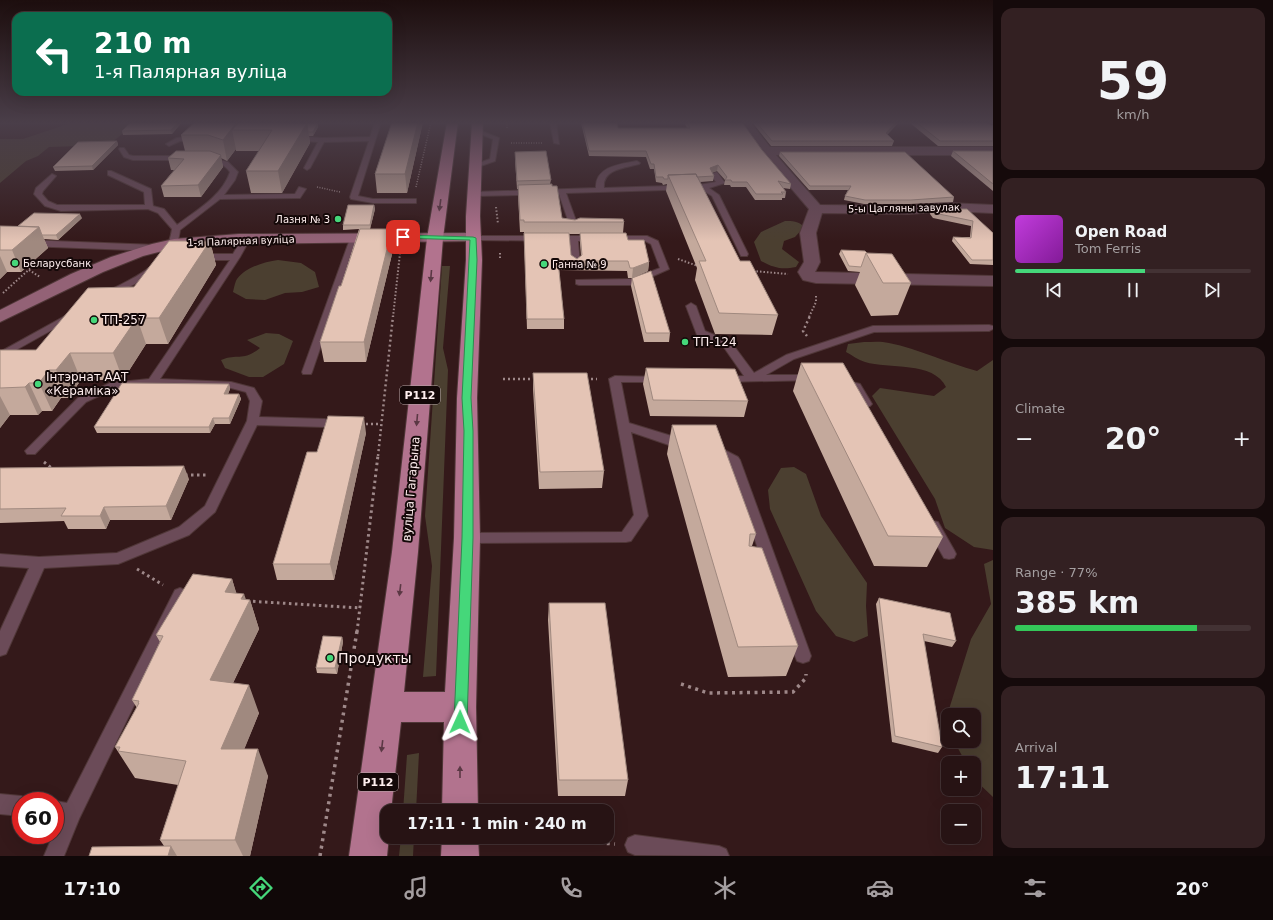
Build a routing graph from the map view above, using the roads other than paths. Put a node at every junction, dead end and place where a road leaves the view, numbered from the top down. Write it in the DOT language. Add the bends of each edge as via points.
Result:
graph roads {
  1 [pos="223,162"];
  2 [pos="310,162"];
  3 [pos="366,162"];
  4 [pos="446,162"];
  5 [pos="475,162"];
  6 [pos="487,162"];
  7 [pos="775,162"];
  8 [pos="637,163"];
  9 [pos="475,166"];
  10 [pos="307,168"];
  11 [pos="110,173"];
  12 [pos="714,174"];
  13 [pos="52,176"];
  14 [pos="697,187"];
  15 [pos="302,189"];
  16 [pos="600,190"];
  17 [pos="562,192"];
  18 [pos="474,194"];
  19 [pos="218,197"];
  20 [pos="413,201"];
  21 [pos="149,207"];
  22 [pos="993,208"];
  23 [pos="816,209"];
  24 [pos="575,229"];
  25 [pos="354,238"];
  26 [pos="435,238"];
  27 [pos="473,238"];
  28 [pos="246,239"];
  29 [pos="574,240"];
  30 [pos="0,242"];
  31 [pos="174,248"];
  32 [pos="744,254"];
  33 [pos="236,257"];
  34 [pos="576,264"];
  35 [pos="993,281"];
  36 [pos="579,282"];
  37 [pos="100,299"];
  38 [pos="691,306"];
  39 [pos="79,310"];
  40 [pos="0,317"];
  41 [pos="989,328"];
  42 [pos="0,356"];
  43 [pos="307,372"];
  44 [pos="668,379"];
  45 [pos="714,379"];
  46 [pos="752,379"];
  47 [pos="152,382"];
  48 [pos="871,413"];
  49 [pos="253,421"];
  50 [pos="325,423"];
  51 [pos="624,426"];
  52 [pos="31,452"];
  53 [pos="927,514"];
  54 [pos="467,538"];
  55 [pos="949,554"];
  56 [pos="0,560"];
  57 [pos="39,563"];
  58 [pos="180,594"];
  59 [pos="0,649"];
  60 [pos="803,656"];
  61 [pos="387,707"];
  62 [pos="460,707"];
  63 [pos="0,804"];
  64 [pos="460,804"];
  65 [pos="12,805"];
  66 [pos="64,812"];
  67 [pos="57,844"];
  68 [pos="460,844"];
  69 [pos="635,844"];
  70 [pos="54,856"];
  71 [pos="368,856"];
  72 [pos="460,856"];
  73 [pos="719,856"];
  1 -- 19 [label="lane" via="234,172 233,178"];
  2 -- 10 [label="lane"];
  3 -- 20 [label="lane" via="354,197 373,201"];
  4 -- 26 [label="main road, вуліца Гагарына / Р112, one-way"];
  5 -- 9 [label="main road"];
  6 -- 9 [label="lane"];
  7 -- 23 [label="street"];
  8 -- 16 [label="lane" via="616,168 602,175"];
  9 -- 18 [label="main road"];
  11 -- 21 [label="lane" via="148,191"];
  12 -- 14 [label="lane" via="721,183"];
  13 -- 21 [label="lane" via="38,194 53,207"];
  14 -- 16 [label="lane"];
  14 -- 32 [label="lane" via="715,195"];
  15 -- 19 [label="lane" via="297,196"];
  16 -- 17 [label="lane"];
  17 -- 18 [label="lane"];
  17 -- 24 [label="lane"];
  18 -- 27 [label="main road"];
  19 -- 31 [label="lane"];
  21 -- 31 [label="lane" via="160,211"];
  22 -- 23 [label="street, 5-ы Цагляны завулак"];
  23 -- 35 [label="street" via="808,233 812,262 806,272 813,277"];
  25 -- 26 [label="street, 1-я Палярная вуліца"];
  25 -- 28 [label="street, 1-я Палярная вуліца"];
  25 -- 43 [label="lane"];
  26 -- 27 [label="street, 1-я Палярная вуліца"];
  26 -- 61 [label="main road, вуліца Гагарына / Р112, one-way"];
  27 -- 29 [label="lane"];
  27 -- 54 [label="main road" via="467,398"];
  28 -- 31 [label="street, 1-я Палярная вуліца" via="205,240"];
  28 -- 33 [label="lane"];
  29 -- 34 [label="lane"];
  29 -- 36 [label="lane" via="647,239 655,243 665,269 633,282"];
  30 -- 31 [label="lane"];
  31 -- 33 [label="lane"];
  31 -- 37 [label="lane" via="158,266"];
  31 -- 40 [label="street, 1-я Палярная вуліца" via="121,259"];
  33 -- 47 [label="lane"];
  38 -- 46 [label="lane" via="701,333 727,344"];
  39 -- 42 [label="lane"];
  41 -- 46 [label="lane" via="873,329 790,357"];
  44 -- 51 [label="lane" via="615,379"];
  45 -- 46 [label="lane"];
  46 -- 48 [label="lane" via="825,378 856,386"];
  47 -- 49 [label="lane" via="230,385 250,390 256,401"];
  47 -- 52 [label="lane" via="114,385 82,400"];
  49 -- 50 [label="lane"];
  49 -- 57 [label="lane" via="210,509 184,531 118,558"];
  51 -- 54 [label="lane" via="641,516 626,537"];
  51 -- 60 [label="lane" via="673,442 710,446 734,460"];
  53 -- 55 [label="lane"];
  54 -- 62 [label="main road"];
  56 -- 57 [label="lane"];
  57 -- 59 [label="lane"];
  58 -- 66 [label="lane"];
  61 -- 62 [label="main road"];
  61 -- 71 [label="main road, вуліца Гагарына / Р112, one-way"];
  64 -- 62 [label="main road, one-way"];
  63 -- 65 [label="lane"];
  67 -- 70 [label="lane"];
  68 -- 72 [label="main road"];
  69 -- 73 [label="lane"];
}
